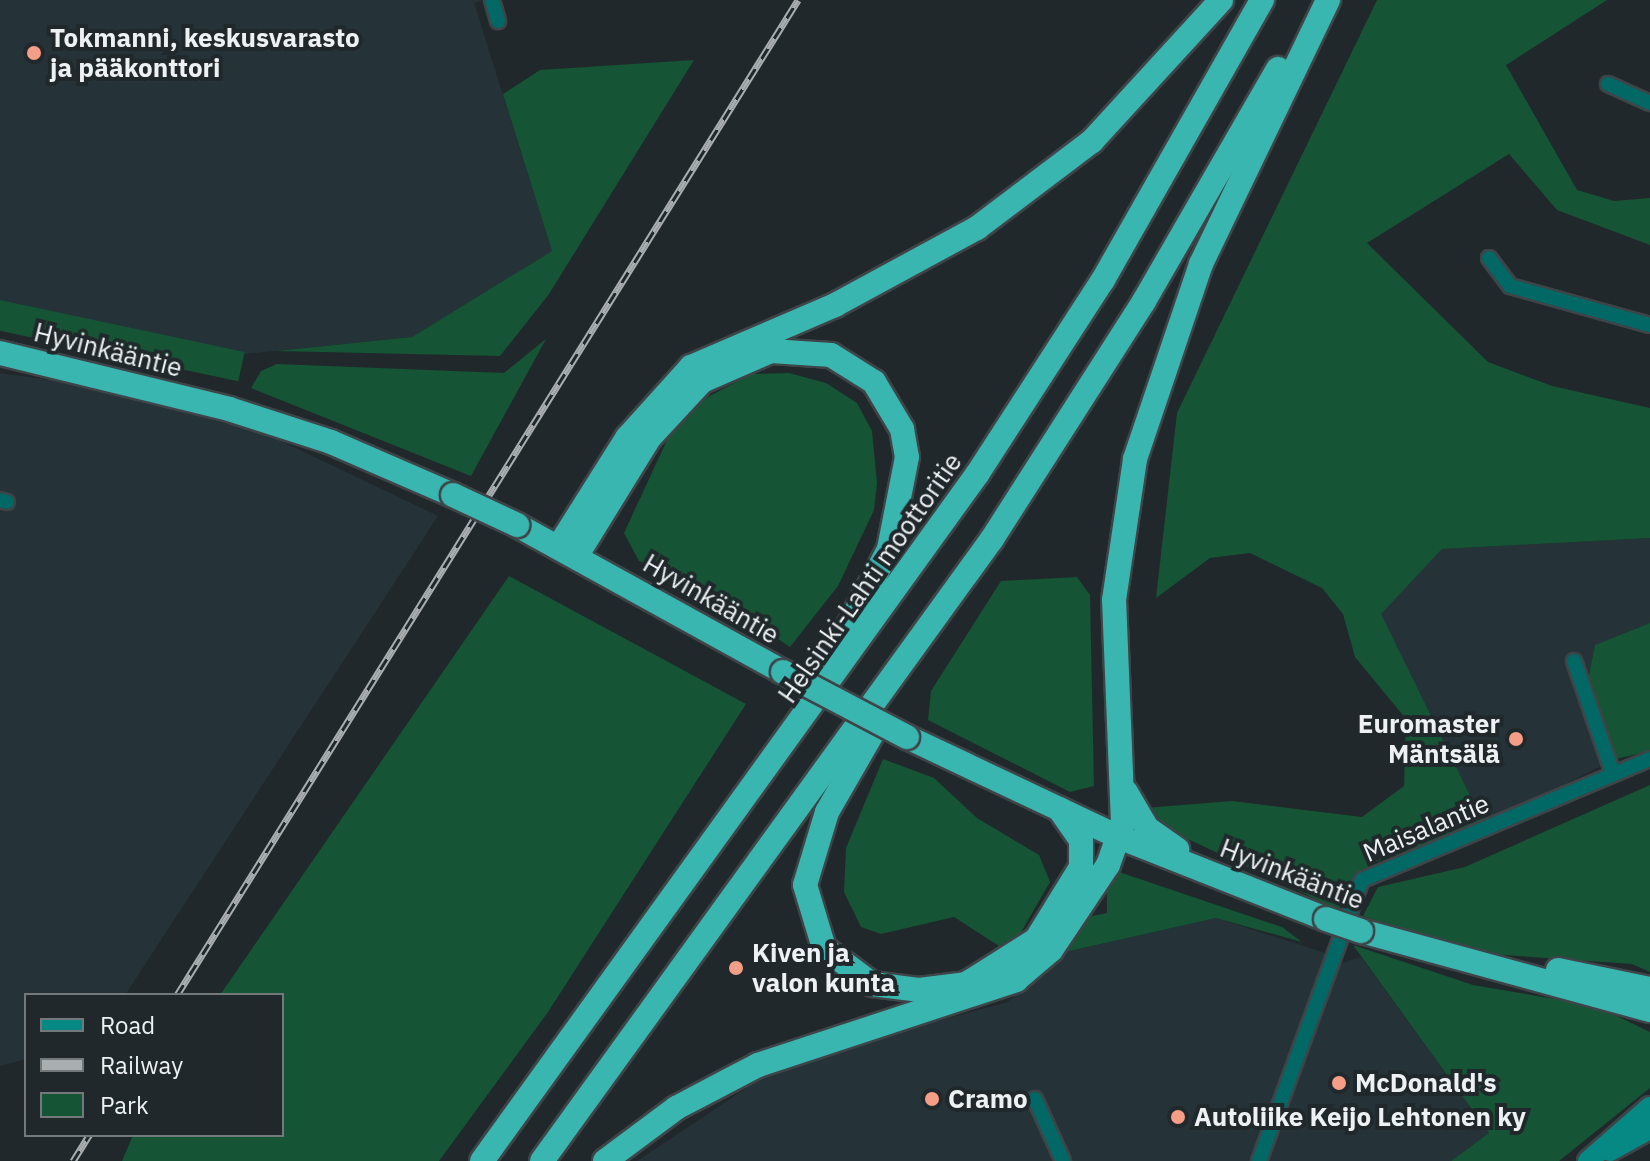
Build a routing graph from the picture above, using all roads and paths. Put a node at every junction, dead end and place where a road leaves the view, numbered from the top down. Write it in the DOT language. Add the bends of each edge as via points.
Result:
graph roads {
  1 [pos="492,0"];
  2 [pos="1221,0"];
  3 [pos="1262,0"];
  4 [pos="1316,0"];
  5 [pos="1328,0"];
  6 [pos="498,21"];
  7 [pos="1608,84"];
  8 [pos="1650,103"];
  9 [pos="1489,258"];
  10 [pos="1650,325"];
  11 [pos="0,353"];
  12 [pos="992,539"];
  13 [pos="568,550"];
  14 [pos="1574,661"];
  15 [pos="1650,759"];
  16 [pos="1120,769"];
  17 [pos="1612,771"];
  18 [pos="1059,809"];
  19 [pos="1119,837"];
  20 [pos="1234,883"];
  21 [pos="680,891"];
  22 [pos="1472,965"];
  23 [pos="1650,989"];
  24 [pos="1650,1010"];
  25 [pos="1035,1099"];
  26 [pos="1650,1107"];
  27 [pos="1650,1129"];
  28 [pos="482,1161"];
  29 [pos="542,1161"];
  30 [pos="605,1161"];
  31 [pos="1063,1161"];
  32 [pos="1259,1161"];
  33 [pos="1590,1161"];
  1 -- 6 [label="street"];
  2 -- 13 [label="highway" via="1092,141 977,228 871,288 691,367 627,438"];
  3 -- 21 [label="highway, Helsinki-Lahti moottoritie" via="1103,280 978,473"];
  4 -- 12 [label="highway" via="1144,301"];
  5 -- 16 [label="highway" via="1201,264 1144,424 1114,600"];
  7 -- 8 [label="street"];
  9 -- 10 [label="street" via="1510,286"];
  11 -- 13 [label="highway, Hyvinkääntie, bridge" via="229,409 331,442"];
  12 -- 18 [label="highway" via="827,812 805,885 813,931 841,966 872,984 943,989 990,975 1036,940 1073,887 1081,840"];
  12 -- 29 [label="highway"];
  13 -- 18 [label="highway, Hyvinkääntie, bridge" via="783,672"];
  13 -- 21 [label="highway" via="684,397 742,358 802,349 831,355 874,382 902,429 907,480 875,581"];
  14 -- 17 [label="street"];
  15 -- 17 [label="street, Maisalantie"];
  16 -- 19 [label="highway"];
  16 -- 20 [label="highway" via="1147,828"];
  17 -- 32 [label="street, Maisalantie" via="1362,880"];
  18 -- 19 [label="highway, Hyvinkääntie"];
  19 -- 20 [label="highway, Hyvinkääntie"];
  19 -- 30 [label="highway" via="1060,938 1016,980 758,1065 676,1108"];
  20 -- 22 [label="highway, Hyvinkääntie, bridge" via="1326,919"];
  21 -- 28 [label="highway, Helsinki-Lahti moottoritie"];
  22 -- 23 [label="highway, Hyvinkääntie" via="1571,971"];
  22 -- 24 [label="highway, Hyvinkääntie"];
  25 -- 31 [label="street"];
  26 -- 33 [label="main road"];
  27 -- 33 [label="main road"];
}
